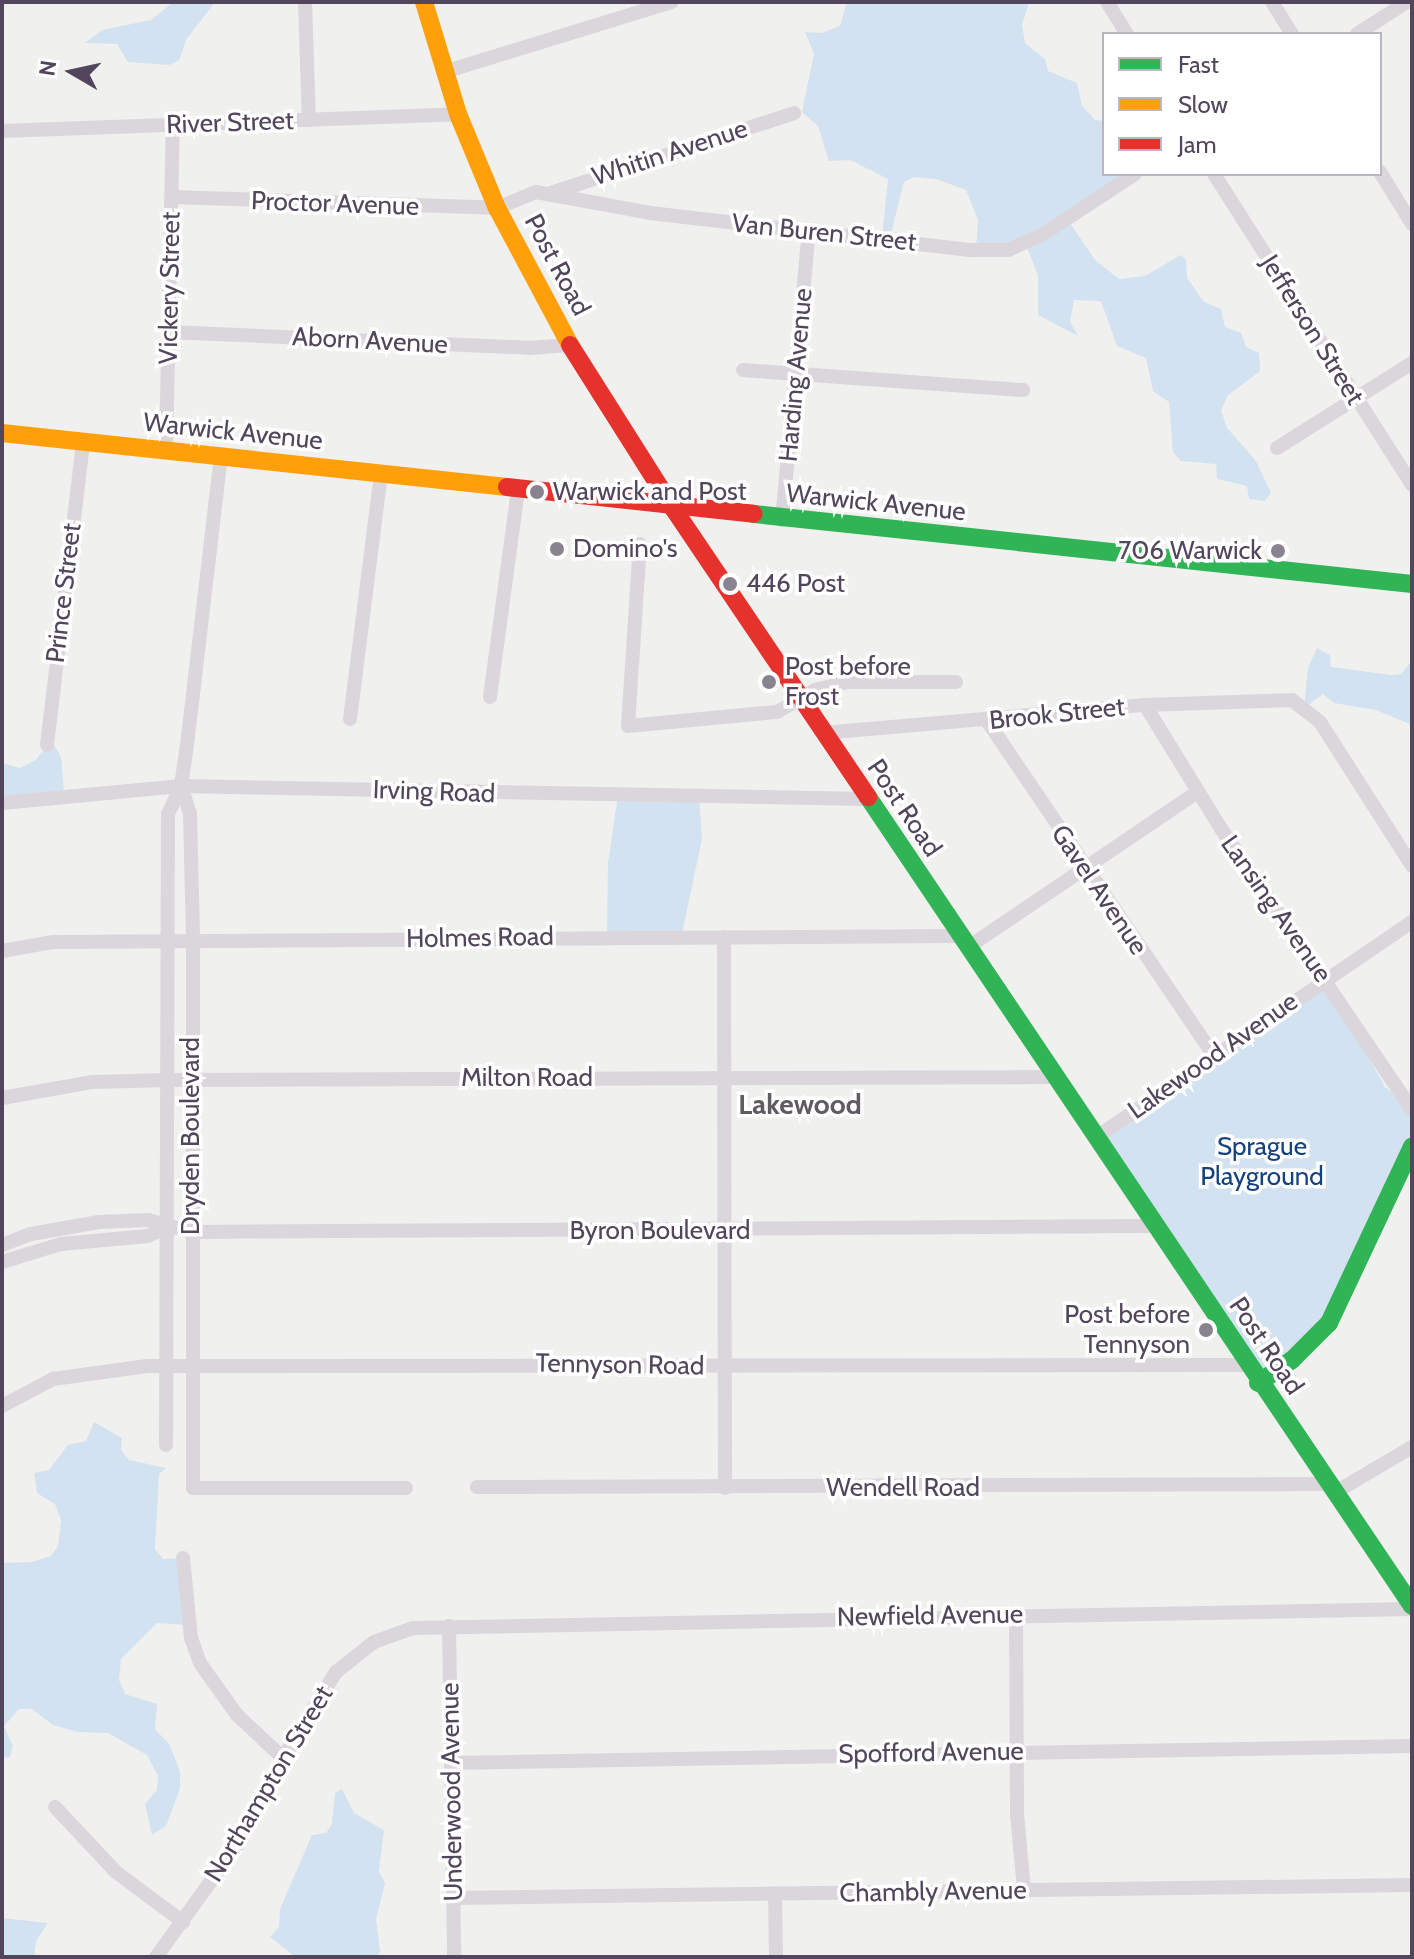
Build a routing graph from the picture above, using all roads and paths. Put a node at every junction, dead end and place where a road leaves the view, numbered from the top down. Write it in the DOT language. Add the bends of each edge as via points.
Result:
graph roads {
  1 [pos="305,2"];
  2 [pos="424,2"];
  3 [pos="671,2"];
  4 [pos="1107,2"];
  5 [pos="1272,2"];
  6 [pos="1407,2"];
  7 [pos="1126,32"];
  8 [pos="1291,32"];
  9 [pos="1360,32"];
  10 [pos="444,72"];
  11 [pos="794,113"];
  12 [pos="458,114"];
  13 [pos="309,120"];
  14 [pos="173,125"];
  15 [pos="2,131"];
  16 [pos="1382,175"];
  17 [pos="1132,176"];
  18 [pos="1215,176"];
  19 [pos="547,194"];
  20 [pos="172,197"];
  21 [pos="497,208"];
  22 [pos="1412,224"];
  23 [pos="809,231"];
  24 [pos="169,332"];
  25 [pos="570,345"];
  26 [pos="1412,363"];
  27 [pos="743,370"];
  28 [pos="798,375"];
  29 [pos="1023,390"];
  30 [pos="1354,398"];
  31 [pos="2,433"];
  32 [pos="83,442"];
  33 [pos="1277,448"];
  34 [pos="166,450"];
  35 [pos="221,456"];
  36 [pos="381,475"];
  37 [pos="1412,485"];
  38 [pos="518,490"];
  39 [pos="673,508"];
  40 [pos="782,520"];
  41 [pos="640,544"];
  42 [pos="1412,584"];
  43 [pos="956,682"];
  44 [pos="490,697"];
  45 [pos="798,701"];
  46 [pos="1145,705"];
  47 [pos="350,719"];
  48 [pos="988,722"];
  49 [pos="823,733"];
  50 [pos="47,745"];
  51 [pos="181,786"];
  52 [pos="1197,792"];
  53 [pos="866,799"];
  54 [pos="2,803"];
  55 [pos="1412,866"];
  56 [pos="1085,867"];
  57 [pos="1412,922"];
  58 [pos="724,937"];
  59 [pos="193,941"];
  60 [pos="167,942"];
  61 [pos="963,942"];
  62 [pos="2,951"];
  63 [pos="1325,980"];
  64 [pos="1214,1056"];
  65 [pos="1054,1077"];
  66 [pos="169,1080"];
  67 [pos="192,1080"];
  68 [pos="722,1080"];
  69 [pos="2,1098"];
  70 [pos="1412,1110"];
  71 [pos="1095,1138"];
  72 [pos="1412,1147"];
  73 [pos="1155,1226"];
  74 [pos="165,1228"];
  75 [pos="191,1232"];
  76 [pos="724,1232"];
  77 [pos="2,1245"];
  78 [pos="2,1262"];
  79 [pos="1247,1365"];
  80 [pos="166,1366"];
  81 [pos="192,1366"];
  82 [pos="726,1366"];
  83 [pos="1258,1383"];
  84 [pos="2,1406"];
  85 [pos="166,1445"];
  86 [pos="1412,1447"];
  87 [pos="477,1487"];
  88 [pos="406,1488"];
  89 [pos="725,1488"];
  90 [pos="1332,1488"];
  91 [pos="183,1558"];
  92 [pos="1412,1608"];
  93 [pos="1016,1615"];
  94 [pos="449,1626"];
  95 [pos="1412,1746"];
  96 [pos="1016,1751"];
  97 [pos="283,1758"];
  98 [pos="451,1763"];
  99 [pos="55,1807"];
  100 [pos="1412,1885"];
  101 [pos="1024,1890"];
  102 [pos="775,1894"];
  103 [pos="453,1898"];
  104 [pos="183,1922"];
  105 [pos="156,1957"];
  106 [pos="454,1957"];
  107 [pos="776,1957"];
  1 -- 13 [label="street"];
  2 -- 10 [label="main road, Post Road"];
  3 -- 10 [label="street"];
  4 -- 7 [label="street"];
  5 -- 8 [label="street"];
  6 -- 9 [label="street"];
  10 -- 12 [label="main road, Post Road"];
  11 -- 19 [label="street, Whitin Avenue"];
  12 -- 13 [label="street, River Street"];
  12 -- 21 [label="main road, Post Road"];
  13 -- 14 [label="street, River Street"];
  14 -- 15 [label="street, River Street"];
  14 -- 20 [label="street, Vickery Street"];
  16 -- 22 [label="street"];
  17 -- 23 [label="street, Van Buren Street" via="1074,216 1008,250"];
  18 -- 30 [label="street, Jefferson Street"];
  19 -- 21 [label="street, Van Buren Street" via="536,192"];
  19 -- 23 [label="street, Van Buren Street" via="650,213"];
  20 -- 21 [label="street, Proctor Avenue"];
  20 -- 24 [label="street, Vickery Street"];
  21 -- 25 [label="main road, Post Road"];
  23 -- 28 [label="street, Harding Avenue"];
  24 -- 25 [label="street, Aborn Avenue" via="529,348"];
  24 -- 34 [label="street, Vickery Street"];
  25 -- 39 [label="main road, Post Road"];
  26 -- 30 [label="street"];
  27 -- 28 [label="street"];
  28 -- 29 [label="street"];
  28 -- 40 [label="street, Harding Avenue"];
  30 -- 33 [label="street"];
  30 -- 37 [label="street, Jefferson Street"];
  31 -- 32 [label="main road, Warwick Avenue"];
  32 -- 34 [label="main road, Warwick Avenue"];
  32 -- 50 [label="street, Prince Street"];
  34 -- 35 [label="main road, Warwick Avenue"];
  35 -- 36 [label="main road, Warwick Avenue"];
  35 -- 51 [label="street, Dryden Boulevard" via="207,609"];
  36 -- 38 [label="main road, Warwick Avenue"];
  36 -- 47 [label="street"];
  38 -- 39 [label="main road, Warwick Avenue"];
  38 -- 44 [label="street"];
  39 -- 40 [label="main road, Warwick Avenue"];
  39 -- 45 [label="main road, Post Road"];
  40 -- 42 [label="main road, Warwick Avenue"];
  41 -- 45 [label="street" via="628,726 777,712"];
  43 -- 45 [label="street" via="846,682"];
  45 -- 49 [label="main road, Post Road"];
  46 -- 48 [label="street, Brook Street"];
  46 -- 52 [label="street, Lansing Avenue"];
  46 -- 55 [label="street, Brook Street" via="1292,700 1320,722"];
  48 -- 49 [label="street, Brook Street"];
  48 -- 56 [label="street, Gavel Avenue"];
  49 -- 53 [label="main road, Post Road"];
  51 -- 53 [label="street, Irving Road"];
  51 -- 54 [label="street, Irving Road"];
  51 -- 59 [label="street, Dryden Boulevard" via="190,814"];
  51 -- 60 [label="street, Dryden Boulevard" via="168,814"];
  52 -- 56 [label="street"];
  52 -- 63 [label="street, Lansing Avenue"];
  53 -- 61 [label="main road, Post Road"];
  56 -- 61 [label="street"];
  56 -- 64 [label="street, Gavel Avenue"];
  57 -- 63 [label="street, Lakewood Avenue"];
  58 -- 59 [label="street, Holmes Road"];
  58 -- 61 [label="street, Holmes Road"];
  58 -- 68 [label="street"];
  59 -- 60 [label="street, Holmes Road"];
  59 -- 67 [label="street, Dryden Boulevard"];
  60 -- 62 [label="street, Holmes Road" via="53,942"];
  60 -- 66 [label="street, Dryden Boulevard"];
  61 -- 65 [label="main road, Post Road"];
  63 -- 64 [label="street, Lakewood Avenue"];
  63 -- 70 [label="street, Lansing Avenue"];
  64 -- 71 [label="street, Lakewood Avenue"];
  65 -- 68 [label="street, Milton Road"];
  65 -- 71 [label="main road, Post Road"];
  66 -- 67 [label="street, Milton Road"];
  66 -- 69 [label="street, Milton Road" via="79,1083"];
  66 -- 74 [label="street, Dryden Boulevard"];
  67 -- 68 [label="street, Milton Road"];
  67 -- 75 [label="street, Dryden Boulevard"];
  68 -- 76 [label="street"];
  71 -- 73 [label="main road, Post Road"];
  72 -- 83 [label="main road" via="1329,1323 1292,1360"];
  73 -- 76 [label="street, Byron Boulevard"];
  73 -- 79 [label="main road, Post Road"];
  74 -- 75 [label="street, Byron Boulevard"];
  74 -- 77 [label="street, Byron Boulevard" via="148,1220 99,1222"];
  74 -- 78 [label="street, Byron Boulevard" via="148,1236 61,1244"];
  74 -- 80 [label="street, Dryden Boulevard"];
  75 -- 76 [label="street, Byron Boulevard"];
  75 -- 81 [label="street, Dryden Boulevard"];
  76 -- 82 [label="street"];
  79 -- 82 [label="street, Tennyson Road"];
  79 -- 83 [label="main road, Post Road"];
  80 -- 81 [label="street, Tennyson Road"];
  80 -- 84 [label="street, Tennyson Road" via="68,1375"];
  80 -- 85 [label="street, Dryden Boulevard"];
  81 -- 82 [label="street, Tennyson Road"];
  81 -- 88 [label="street, Dryden Boulevard" via="193,1488"];
  82 -- 89 [label="street"];
  83 -- 90 [label="main road, Post Road"];
  86 -- 90 [label="street"];
  87 -- 89 [label="street, Wendell Road"];
  89 -- 90 [label="street, Wendell Road"];
  90 -- 92 [label="main road, Post Road"];
  91 -- 97 [label="street" via="191,1638 200,1663 237,1715"];
  92 -- 93 [label="street, Newfield Avenue"];
  93 -- 94 [label="street, Newfield Avenue"];
  93 -- 96 [label="street"];
  94 -- 97 [label="street, Northampton Street" via="413,1628 357,1654 319,1696"];
  94 -- 98 [label="street, Underwood Avenue"];
  95 -- 96 [label="street, Spofford Avenue"];
  96 -- 98 [label="street, Spofford Avenue"];
  96 -- 101 [label="street"];
  97 -- 104 [label="street, Northampton Street" via="243,1837"];
  98 -- 103 [label="street, Underwood Avenue"];
  99 -- 104 [label="street" via="116,1872"];
  100 -- 101 [label="street, Chambly Avenue"];
  101 -- 102 [label="street, Chambly Avenue"];
  102 -- 103 [label="street, Chambly Avenue"];
  102 -- 107 [label="street"];
  103 -- 106 [label="street, Underwood Avenue"];
  104 -- 105 [label="street, Northampton Street"];
}
